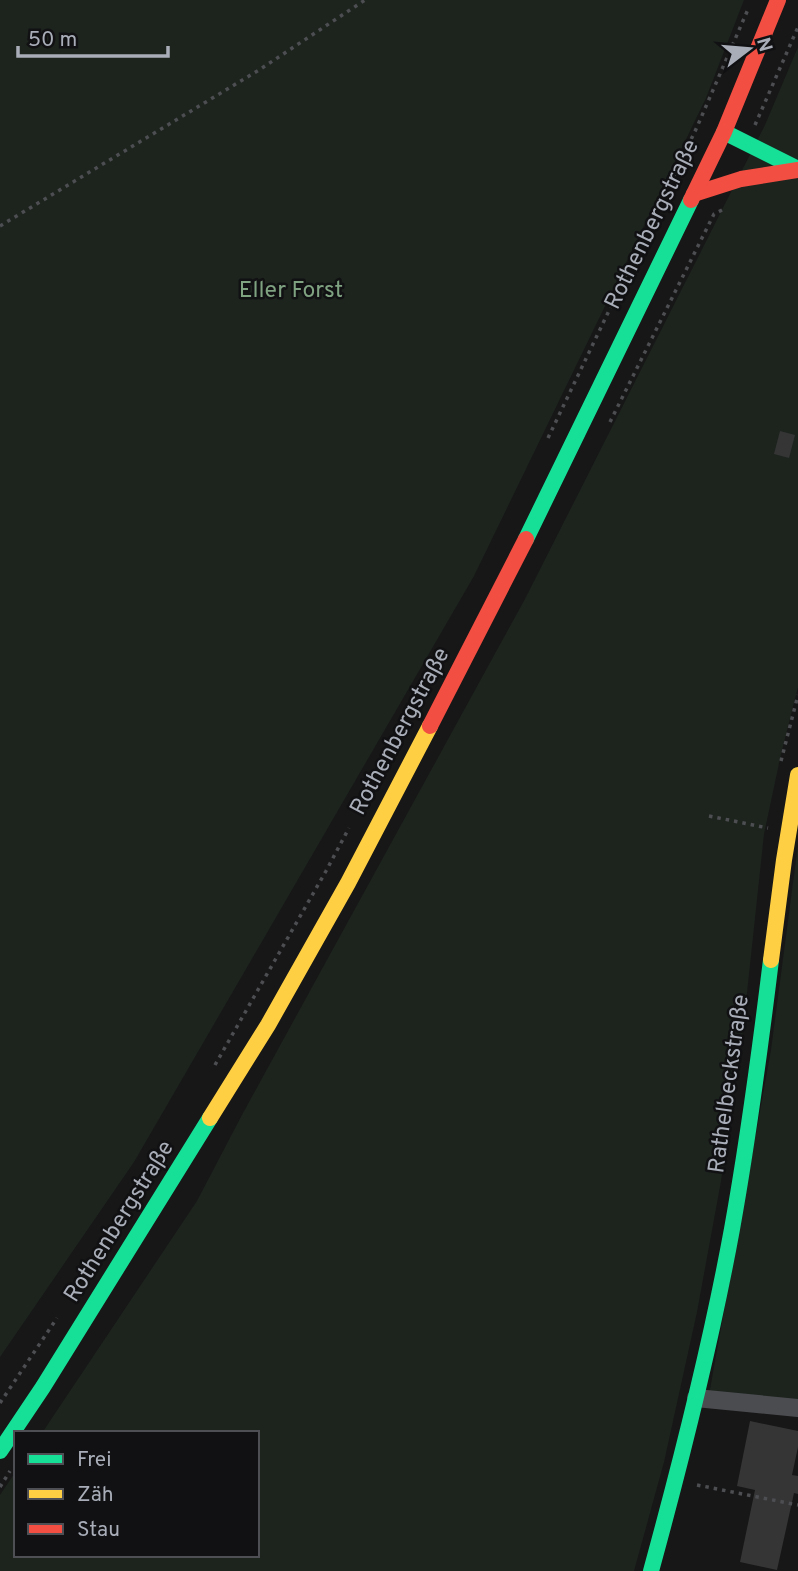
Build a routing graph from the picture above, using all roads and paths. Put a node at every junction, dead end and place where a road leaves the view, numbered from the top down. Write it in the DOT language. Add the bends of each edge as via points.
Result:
graph roads {
  1 [pos="365,0"];
  2 [pos="752,0"];
  3 [pos="778,0"];
  4 [pos="724,132"];
  5 [pos="798,170"];
  6 [pos="694,194"];
  7 [pos="0,226"];
  8 [pos="547,440"];
  9 [pos="798,695"];
  10 [pos="778,773"];
  11 [pos="798,775"];
  12 [pos="709,816"];
  13 [pos="352,823"];
  14 [pos="769,828"];
  15 [pos="787,831"];
  16 [pos="767,838"];
  17 [pos="211,1071"];
  18 [pos="61,1313"];
  19 [pos="696,1398"];
  20 [pos="0,1404"];
  21 [pos="798,1408"];
  22 [pos="0,1451"];
  23 [pos="14,1465"];
  24 [pos="676,1480"];
  25 [pos="0,1487"];
  26 [pos="798,1505"];
  27 [pos="652,1571"];
  1 -- 7 [label="path" via="258,71"];
  2 -- 8 [label="path, Rothenbergstraße" via="697,127"];
  3 -- 4 [label="main road, Rothenbergstraße"];
  4 -- 5 [label="main road"];
  4 -- 6 [label="main road, Rothenbergstraße"];
  5 -- 6 [label="main road" via="741,179"];
  6 -- 22 [label="main road, Rothenbergstraße" via="503,586 348,883 268,1025"];
  9 -- 10 [label="path"];
  11 -- 15 [label="main road, Rathelbeckstraße"];
  12 -- 14 [label="path"];
  13 -- 17 [label="path, Rothenbergstraße"];
  14 -- 15 [label="path"];
  14 -- 16 [label="path"];
  15 -- 19 [label="main road, Rathelbeckstraße" via="741,1180"];
  18 -- 20 [label="path, Rothenbergstraße"];
  19 -- 21 [label="street"];
  19 -- 24 [label="main road, Rathelbeckstraße"];
  23 -- 25 [label="path"];
  24 -- 26 [label="path"];
  24 -- 27 [label="main road, Rathelbeckstraße"];
}
